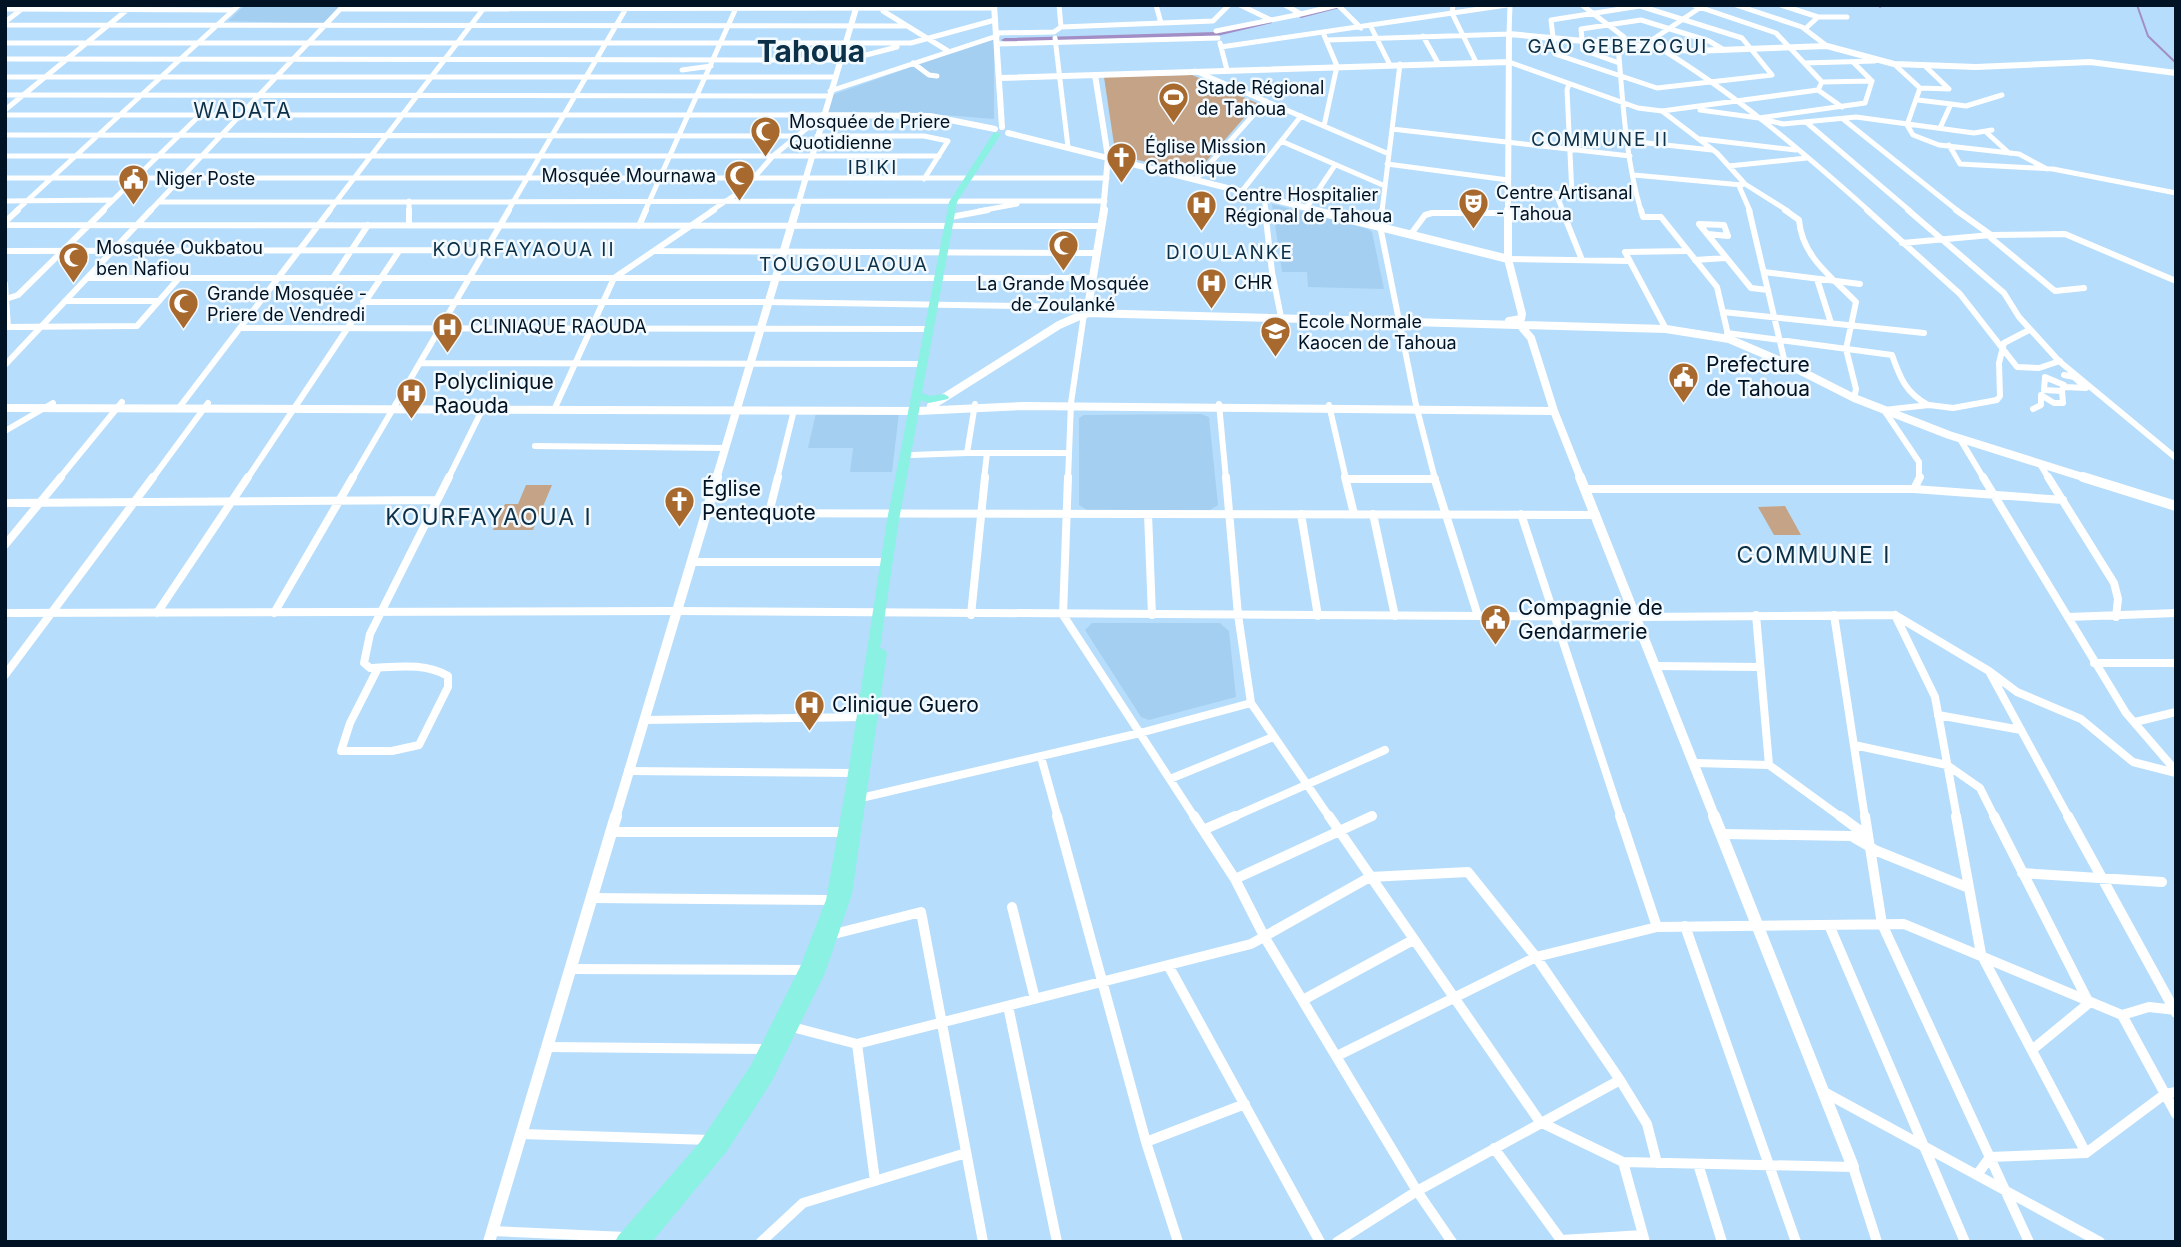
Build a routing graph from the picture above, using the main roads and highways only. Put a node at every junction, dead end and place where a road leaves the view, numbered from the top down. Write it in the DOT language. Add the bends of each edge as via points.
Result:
graph roads {
  1 [pos="1001,131"];
  2 [pos="944,397"];
  3 [pos="918,403"];
  4 [pos="898,513"];
  5 [pos="882,614"];
  6 [pos="867,717"];
  7 [pos="850,832"];
  8 [pos="631,1241"];
  1 -- 3 [label="main road" via="953,202"];
  2 -- 3 [label="main road"];
  3 -- 4 [label="main road"];
  3 -- 4 [label="main road"];
  4 -- 5 [label="main road"];
  4 -- 5 [label="main road" via="886,562"];
  5 -- 6 [label="main road"];
  6 -- 7 [label="main road" via="855,773"];
  6 -- 7 [label="main road" via="861,798"];
  7 -- 8 [label="main road" via="833,900 807,970 768,1049 712,1140"];
  7 -- 8 [label="main road" via="845,894 792,1027 721,1145"];
}
